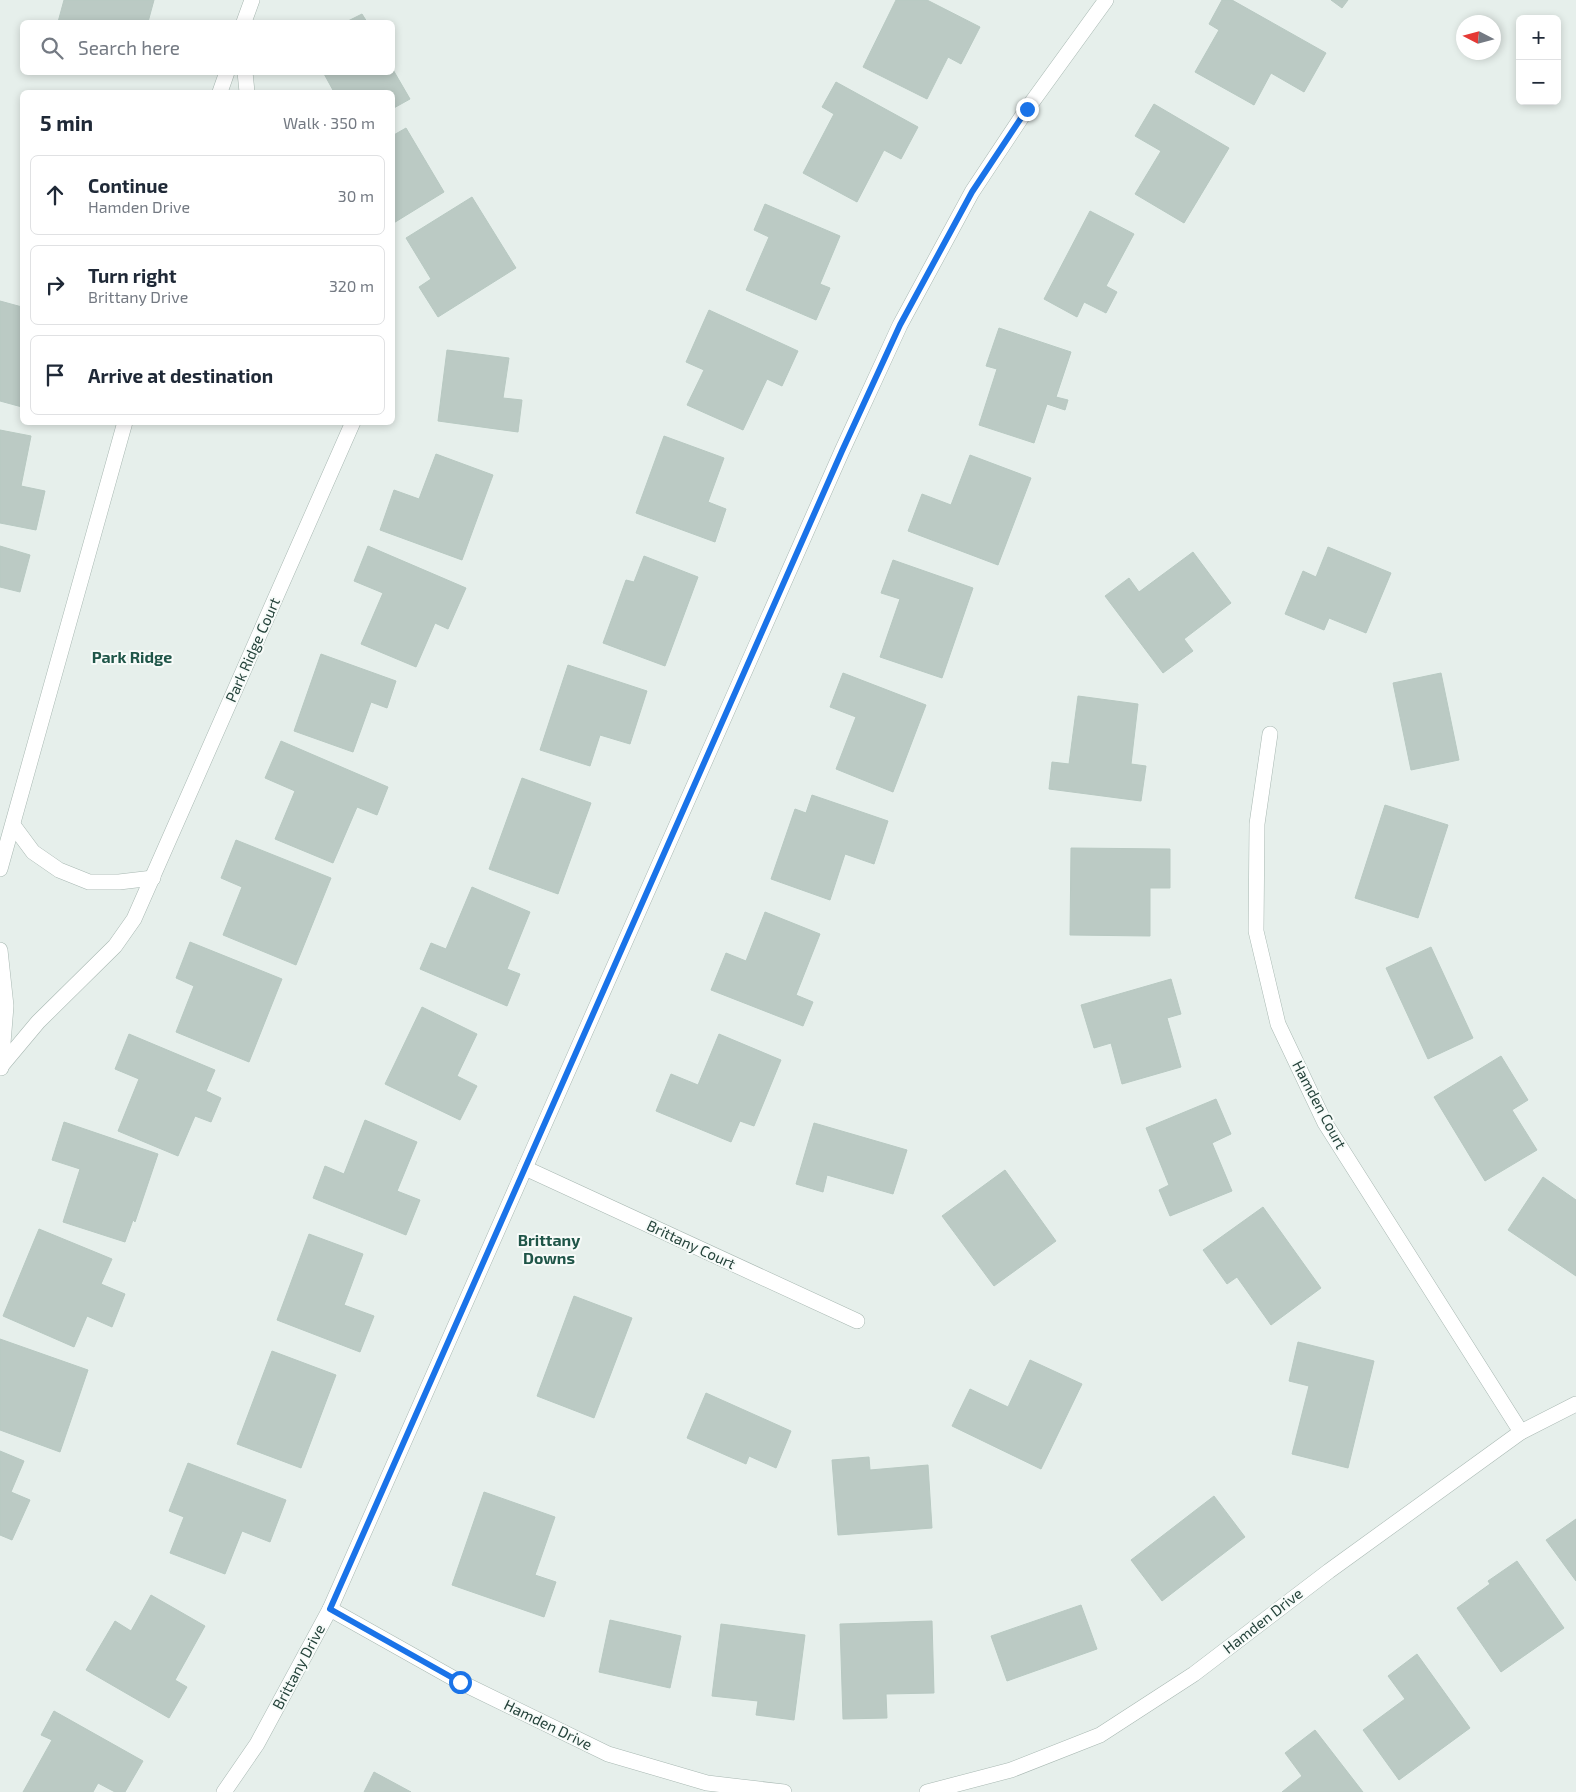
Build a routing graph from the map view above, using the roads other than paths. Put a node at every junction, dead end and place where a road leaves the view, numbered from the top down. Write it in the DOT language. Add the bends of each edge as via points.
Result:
graph roads {
  1 [pos="252,0"];
  2 [pos="1106,0"];
  3 [pos="245,20"];
  4 [pos="226,75"];
  5 [pos="245,75"];
  6 [pos="221,90"];
  7 [pos="247,90"];
  8 [pos="124,425"];
  9 [pos="352,425"];
  10 [pos="1270,734"];
  11 [pos="13,825"];
  12 [pos="0,869"];
  13 [pos="153,878"];
  14 [pos="0,950"];
  15 [pos="1,1067"];
  16 [pos="525,1168"];
  17 [pos="857,1321"];
  18 [pos="1576,1404"];
  19 [pos="1521,1432"];
  20 [pos="330,1609"];
  21 [pos="224,1792"];
  22 [pos="784,1792"];
  23 [pos="927,1792"];
  1 -- 3 [label="street"];
  2 -- 16 [label="street, Brittany Drive" via="972,192 900,325"];
  4 -- 6 [label="street"];
  5 -- 7 [label="street"];
  8 -- 11 [label="street"];
  9 -- 13 [label="street, Park Ridge Court"];
  10 -- 19 [label="street, Hamden Court" via="1257,824 1256,931 1278,1024 1325,1123"];
  11 -- 12 [label="street"];
  11 -- 13 [label="street" via="33,852 59,870 82,879 118,882"];
  13 -- 15 [label="street, Park Ridge Court" via="134,919 115,946 38,1022"];
  14 -- 15 [label="street, Park Ridge Court" via="6,1006"];
  16 -- 17 [label="street, Brittany Court"];
  16 -- 20 [label="street, Brittany Drive"];
  18 -- 19 [label="street, Hamden Drive"];
  19 -- 23 [label="street, Hamden Drive" via="1194,1674 1100,1735 1012,1770"];
  20 -- 21 [label="street, Brittany Drive" via="257,1744"];
  20 -- 22 [label="street, Hamden Drive" via="460,1682 608,1754 707,1782"];
}
